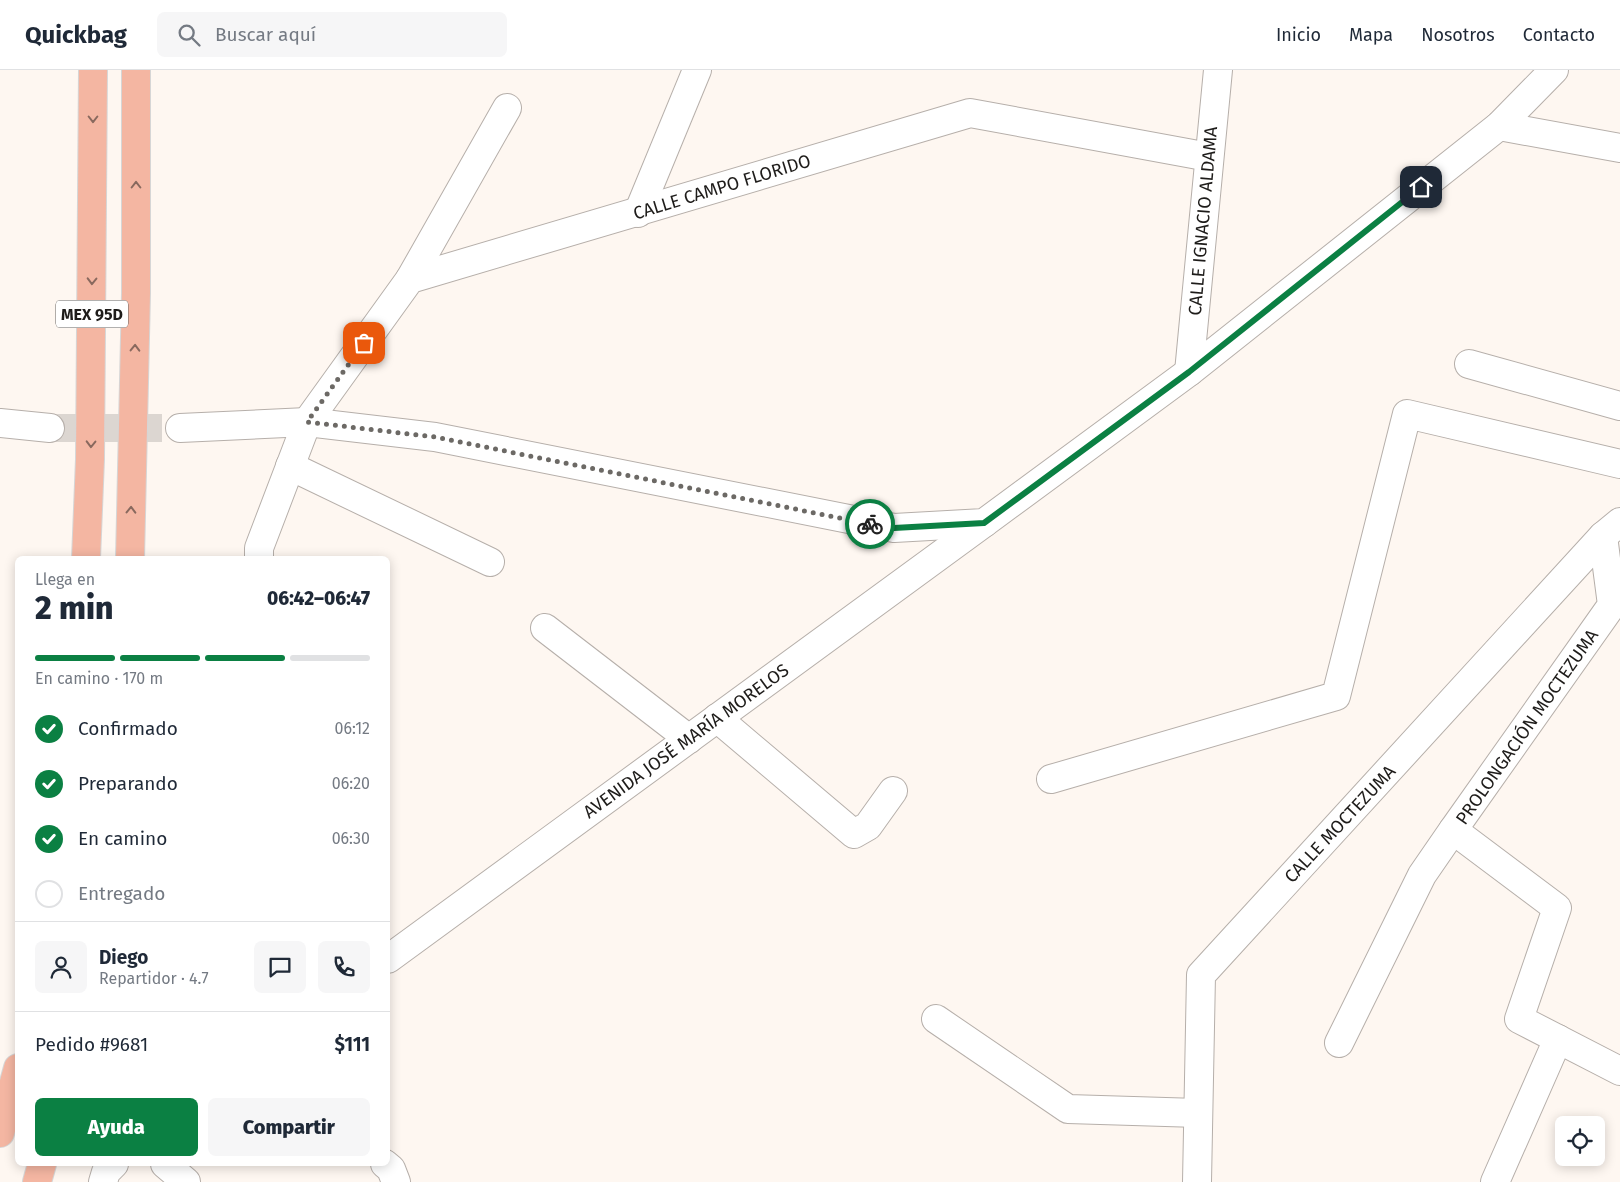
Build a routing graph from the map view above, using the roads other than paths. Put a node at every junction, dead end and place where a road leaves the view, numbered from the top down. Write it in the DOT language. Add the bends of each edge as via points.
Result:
graph roads {
  1 [pos="93,70"];
  2 [pos="136,70"];
  3 [pos="1218,70"];
  4 [pos="691,72"];
  5 [pos="1547,74"];
  6 [pos="507,108"];
  7 [pos="1499,126"];
  8 [pos="1620,148"];
  9 [pos="1209,156"];
  10 [pos="638,213"];
  11 [pos="410,279"];
  12 [pos="1469,364"];
  13 [pos="1189,372"];
  14 [pos="1620,406"];
  15 [pos="307,422"];
  16 [pos="0,423"];
  17 [pos="50,428"];
  18 [pos="180,428"];
  19 [pos="1620,464"];
  20 [pos="290,466"];
  21 [pos="984,523"];
  22 [pos="1612,529"];
  23 [pos="86,556"];
  24 [pos="130,556"];
  25 [pos="259,556"];
  26 [pos="490,562"];
  27 [pos="545,628"];
  28 [pos="717,718"];
  29 [pos="689,739"];
  30 [pos="1051,779"];
  31 [pos="893,791"];
  32 [pos="1454,830"];
  33 [pos="390,958"];
  34 [pos="936,1019"];
  35 [pos="1558,1040"];
  36 [pos="1339,1043"];
  37 [pos="1620,1071"];
  38 [pos="15,1079"];
  39 [pos="1198,1113"];
  40 [pos="0,1133"];
  41 [pos="41,1166"];
  42 [pos="167,1166"];
  43 [pos="387,1166"];
  44 [pos="37,1182"];
  45 [pos="186,1182"];
  46 [pos="396,1182"];
  47 [pos="1197,1182"];
  48 [pos="1495,1182"];
  1 -- 23 [label="highway, MEX 95D, one-way" via="90,459"];
  24 -- 2 [label="highway, MEX 95D, one-way" via="136,293"];
  3 -- 9 [label="street, CALLE IGNACIO ALDAMA"];
  4 -- 10 [label="street"];
  5 -- 7 [label="street, AVENIDA JOSÉ MARÍA MORELOS"];
  6 -- 11 [label="street"];
  7 -- 8 [label="street"];
  7 -- 13 [label="street, AVENIDA JOSÉ MARÍA MORELOS"];
  9 -- 10 [label="street, CALLE CAMPO FLORIDO" via="970,113"];
  9 -- 13 [label="street, CALLE IGNACIO ALDAMA"];
  10 -- 11 [label="street, CALLE CAMPO FLORIDO"];
  11 -- 15 [label="street"];
  12 -- 14 [label="street"];
  13 -- 21 [label="street, AVENIDA JOSÉ MARÍA MORELOS"];
  15 -- 18 [label="street"];
  15 -- 20 [label="street"];
  15 -- 21 [label="street" via="435,437 894,528"];
  16 -- 17 [label="street"];
  19 -- 30 [label="street" via="1407,414 1336,696"];
  20 -- 25 [label="street" via="259,548"];
  20 -- 26 [label="street"];
  21 -- 28 [label="street, AVENIDA JOSÉ MARÍA MORELOS"];
  22 -- 32 [label="street, PROLONGACIÓN MOCTEZUMA" via="1612,605"];
  22 -- 39 [label="street, CALLE MOCTEZUMA" via="1201,976"];
  27 -- 29 [label="street"];
  28 -- 29 [label="street, AVENIDA JOSÉ MARÍA MORELOS"];
  28 -- 31 [label="street" via="854,834 868,826"];
  29 -- 33 [label="street, AVENIDA JOSÉ MARÍA MORELOS"];
  32 -- 35 [label="street, PROLONGACIÓN MOCTEZUMA" via="1557,908 1519,1019"];
  32 -- 36 [label="street" via="1422,875"];
  34 -- 39 [label="street" via="1068,1109"];
  35 -- 37 [label="street, PROLONGACIÓN MOCTEZUMA"];
  35 -- 48 [label="street"];
  38 -- 40 [label="highway"];
  39 -- 47 [label="street, CALLE MOCTEZUMA"];
  41 -- 44 [label="highway"];
  42 -- 45 [label="street"];
  43 -- 46 [label="street"];
}
